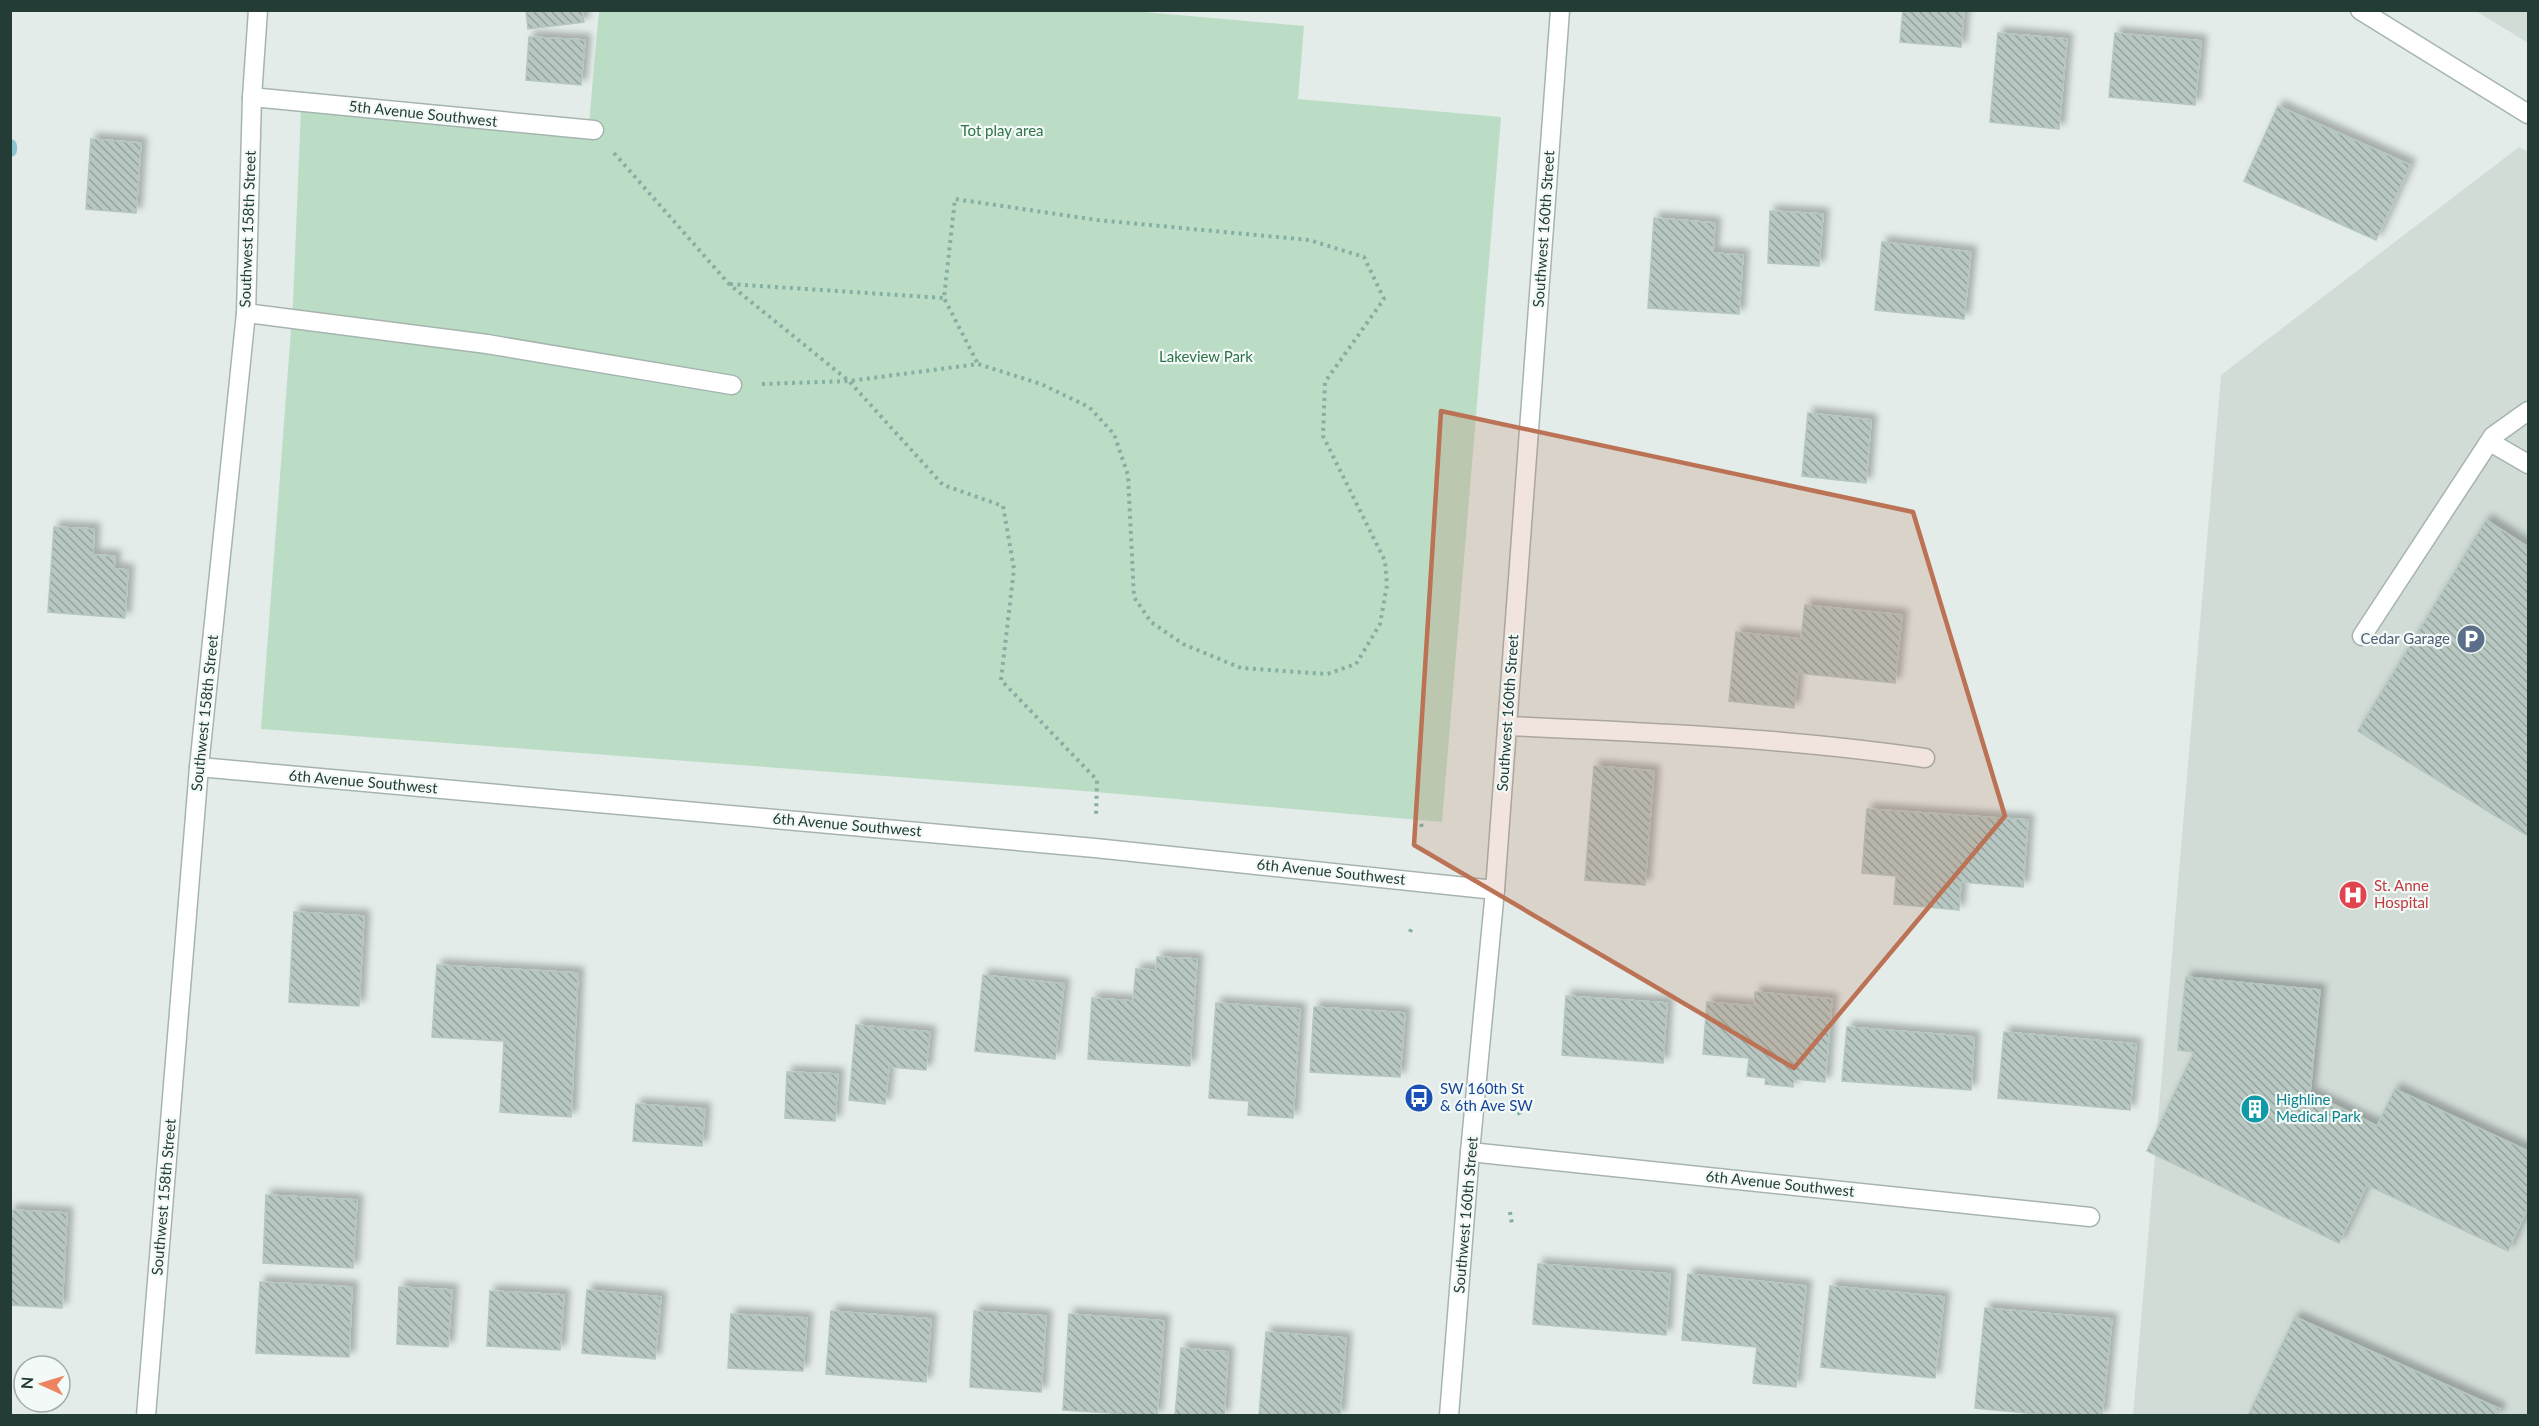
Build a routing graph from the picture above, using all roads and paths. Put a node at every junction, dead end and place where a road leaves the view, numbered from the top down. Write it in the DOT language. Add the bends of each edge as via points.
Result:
graph roads {
  1 [pos="258,10"];
  2 [pos="1560,10"];
  3 [pos="2360,10"];
  4 [pos="252,97"];
  5 [pos="2529,114"];
  6 [pos="594,130"];
  7 [pos="729,284"];
  8 [pos="944,298"];
  9 [pos="246,313"];
  10 [pos="978,364"];
  11 [pos="849,381"];
  12 [pos="732,385"];
  13 [pos="2529,411"];
  14 [pos="2490,442"];
  15 [pos="2529,464"];
  16 [pos="2362,636"];
  17 [pos="1508,726"];
  18 [pos="1924,758"];
  19 [pos="199,767"];
  20 [pos="1421,824"];
  21 [pos="1423,830"];
  22 [pos="1095,848"];
  23 [pos="1495,890"];
  24 [pos="1514,1106"];
  25 [pos="1522,1117"];
  26 [pos="1470,1152"];
  27 [pos="1510,1212"];
  28 [pos="2090,1217"];
  29 [pos="1512,1224"];
  30 [pos="146,1416"];
  31 [pos="1449,1416"];
  1 -- 4 [label="street, Southwest 158th Street"];
  2 -- 17 [label="street, Southwest 160th Street"];
  3 -- 5 [label="street"];
  4 -- 6 [label="street, 5th Avenue Southwest"];
  4 -- 9 [label="street, Southwest 158th Street"];
  6 -- 7 [label="path"];
  7 -- 8 [label="path"];
  7 -- 11 [label="path"];
  8 -- 10 [label="path"];
  8 -- 10 [label="path" via="955,198 1097,220 1309,240 1364,257 1384,299 1325,382 1323,436 1385,561 1388,585 1380,624 1356,664 1327,674 1241,668 1183,644 1151,622 1134,597 1128,475 1114,434 1089,407 1041,384"];
  9 -- 12 [label="street" via="487,344"];
  9 -- 19 [label="street, Southwest 158th Street"];
  10 -- 11 [label="path"];
  11 -- 12 [label="path"];
  11 -- 22 [label="path" via="944,485 1003,506 1014,569 1001,680 1097,780"];
  13 -- 14 [label="street"];
  14 -- 15 [label="street"];
  14 -- 16 [label="street"];
  17 -- 18 [label="street" via="1690,736"];
  17 -- 23 [label="street, Southwest 160th Street"];
  19 -- 22 [label="street, 6th Avenue Southwest"];
  19 -- 30 [label="street, Southwest 158th Street"];
  20 -- 21 [label="path"];
  22 -- 23 [label="street, 6th Avenue Southwest"];
  23 -- 26 [label="street, Southwest 160th Street"];
  24 -- 25 [label="path"];
  26 -- 28 [label="street, 6th Avenue Southwest"];
  26 -- 31 [label="street, Southwest 160th Street"];
  27 -- 29 [label="path"];
}
